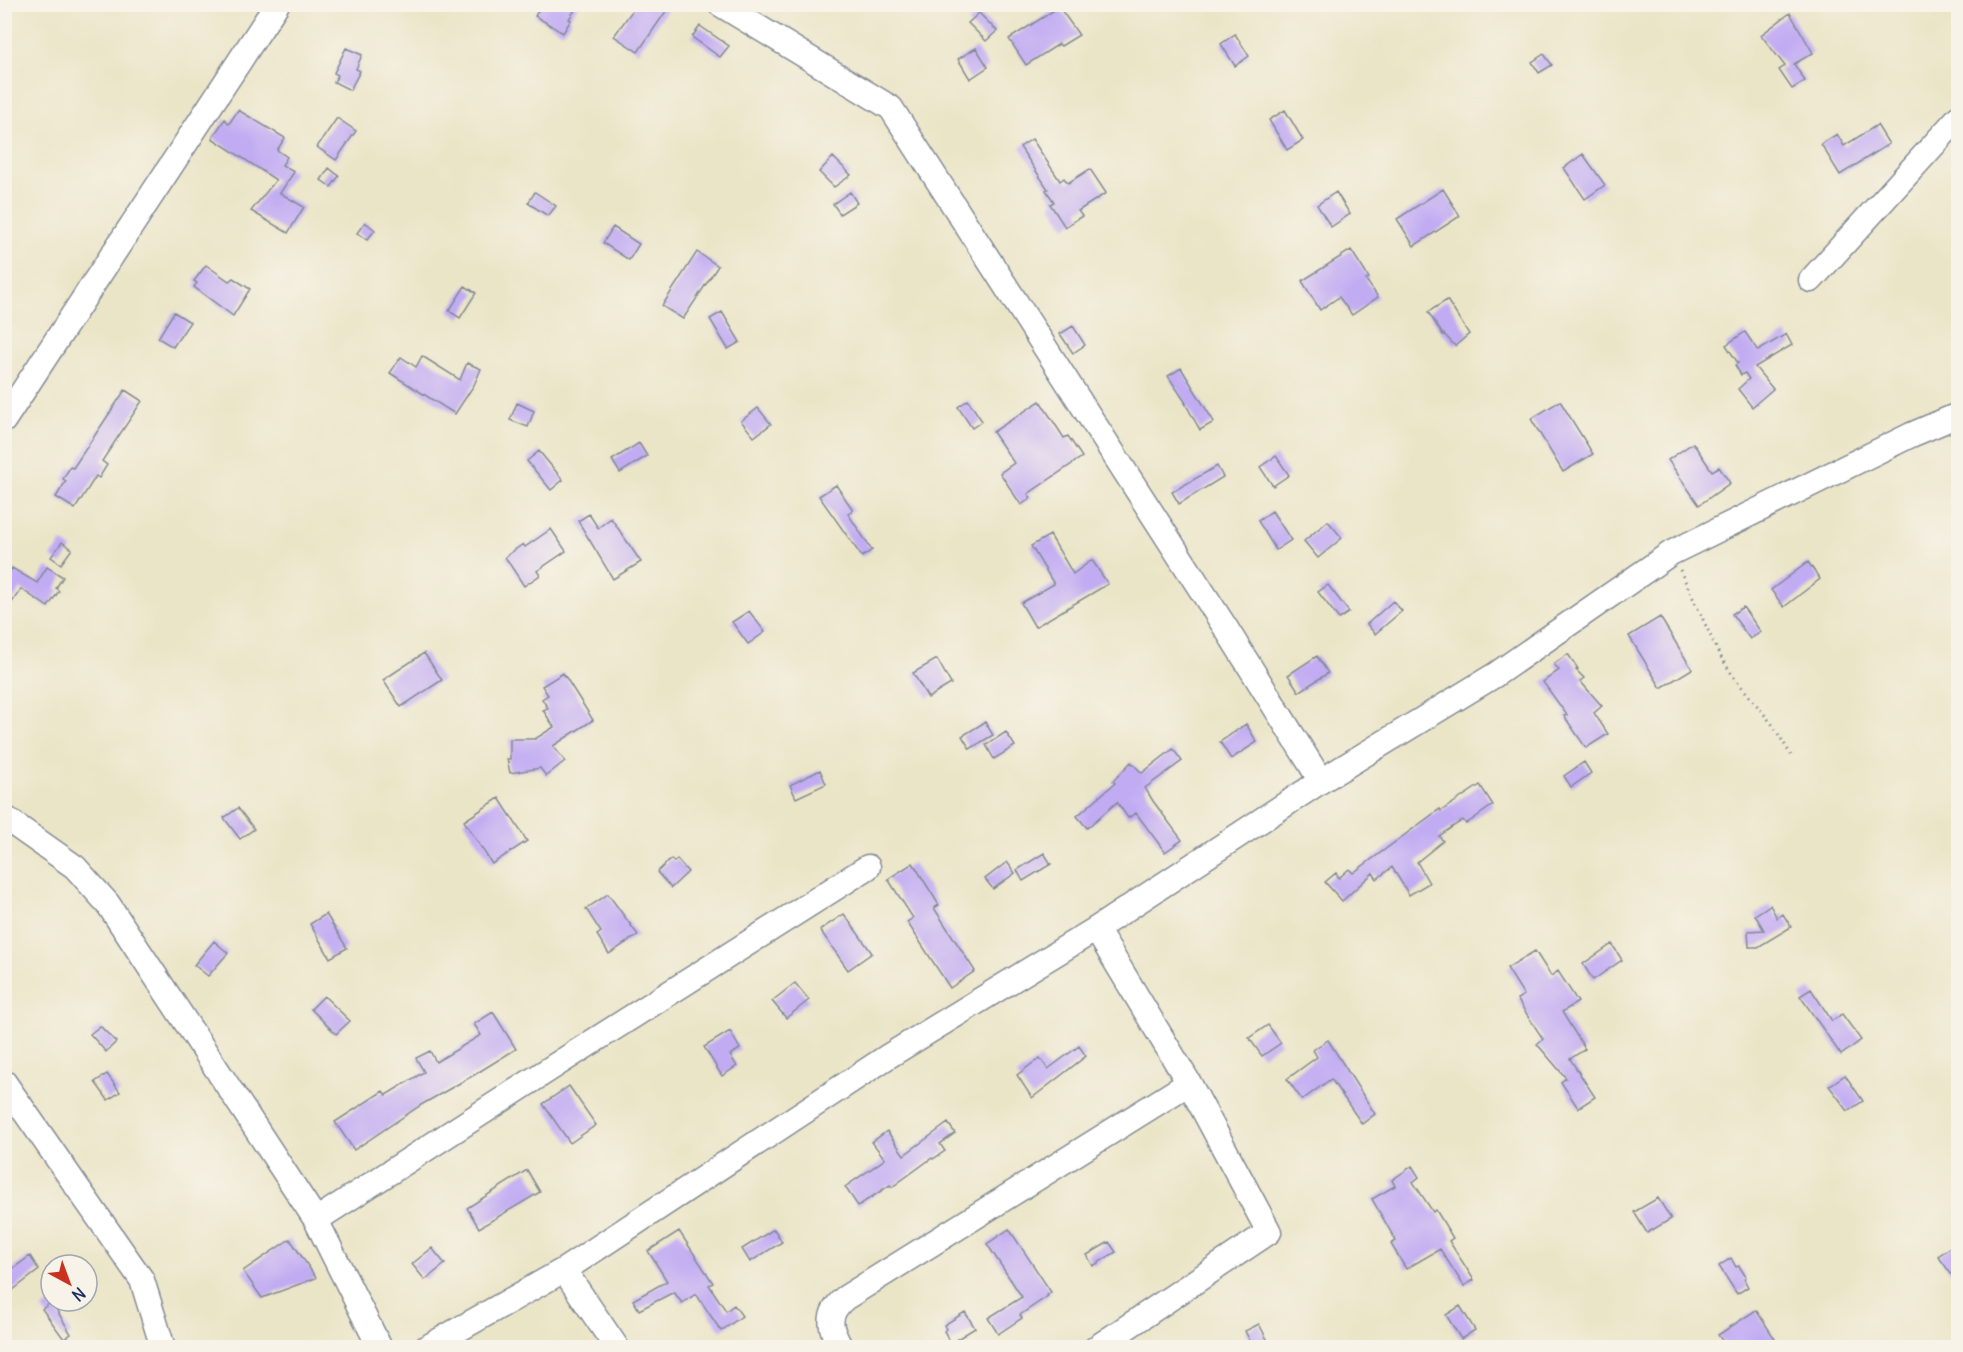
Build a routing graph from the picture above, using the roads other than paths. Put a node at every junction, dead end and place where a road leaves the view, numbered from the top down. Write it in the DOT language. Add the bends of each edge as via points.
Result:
graph roads {
  1 [pos="277,4"];
  2 [pos="720,4"];
  3 [pos="1959,118"];
  4 [pos="1811,280"];
  5 [pos="1959,415"];
  6 [pos="4,420"];
  7 [pos="1321,781"];
  8 [pos="4,817"];
  9 [pos="868,867"];
  10 [pos="1096,929"];
  11 [pos="4,1082"];
  12 [pos="1189,1083"];
  13 [pos="316,1220"];
  14 [pos="564,1270"];
  15 [pos="1129,1338"];
  16 [pos="163,1347"];
  17 [pos="380,1347"];
  18 [pos="426,1347"];
  19 [pos="617,1347"];
  20 [pos="841,1347"];
  21 [pos="1096,1347"];
  1 -- 6 [label="street"];
  2 -- 7 [label="street" via="891,108"];
  3 -- 4 [label="street"];
  5 -- 7 [label="street" via="1671,553 1495,675"];
  7 -- 10 [label="street"];
  8 -- 13 [label="street" via="75,867 108,904"];
  9 -- 13 [label="street"];
  10 -- 12 [label="street"];
  10 -- 14 [label="street" via="887,1057"];
  11 -- 16 [label="street" via="142,1280"];
  12 -- 15 [label="street" via="1269,1232"];
  12 -- 20 [label="street" via="845,1298 831,1321"];
  13 -- 17 [label="street"];
  14 -- 18 [label="street"];
  14 -- 19 [label="street"];
  15 -- 21 [label="street"];
}
